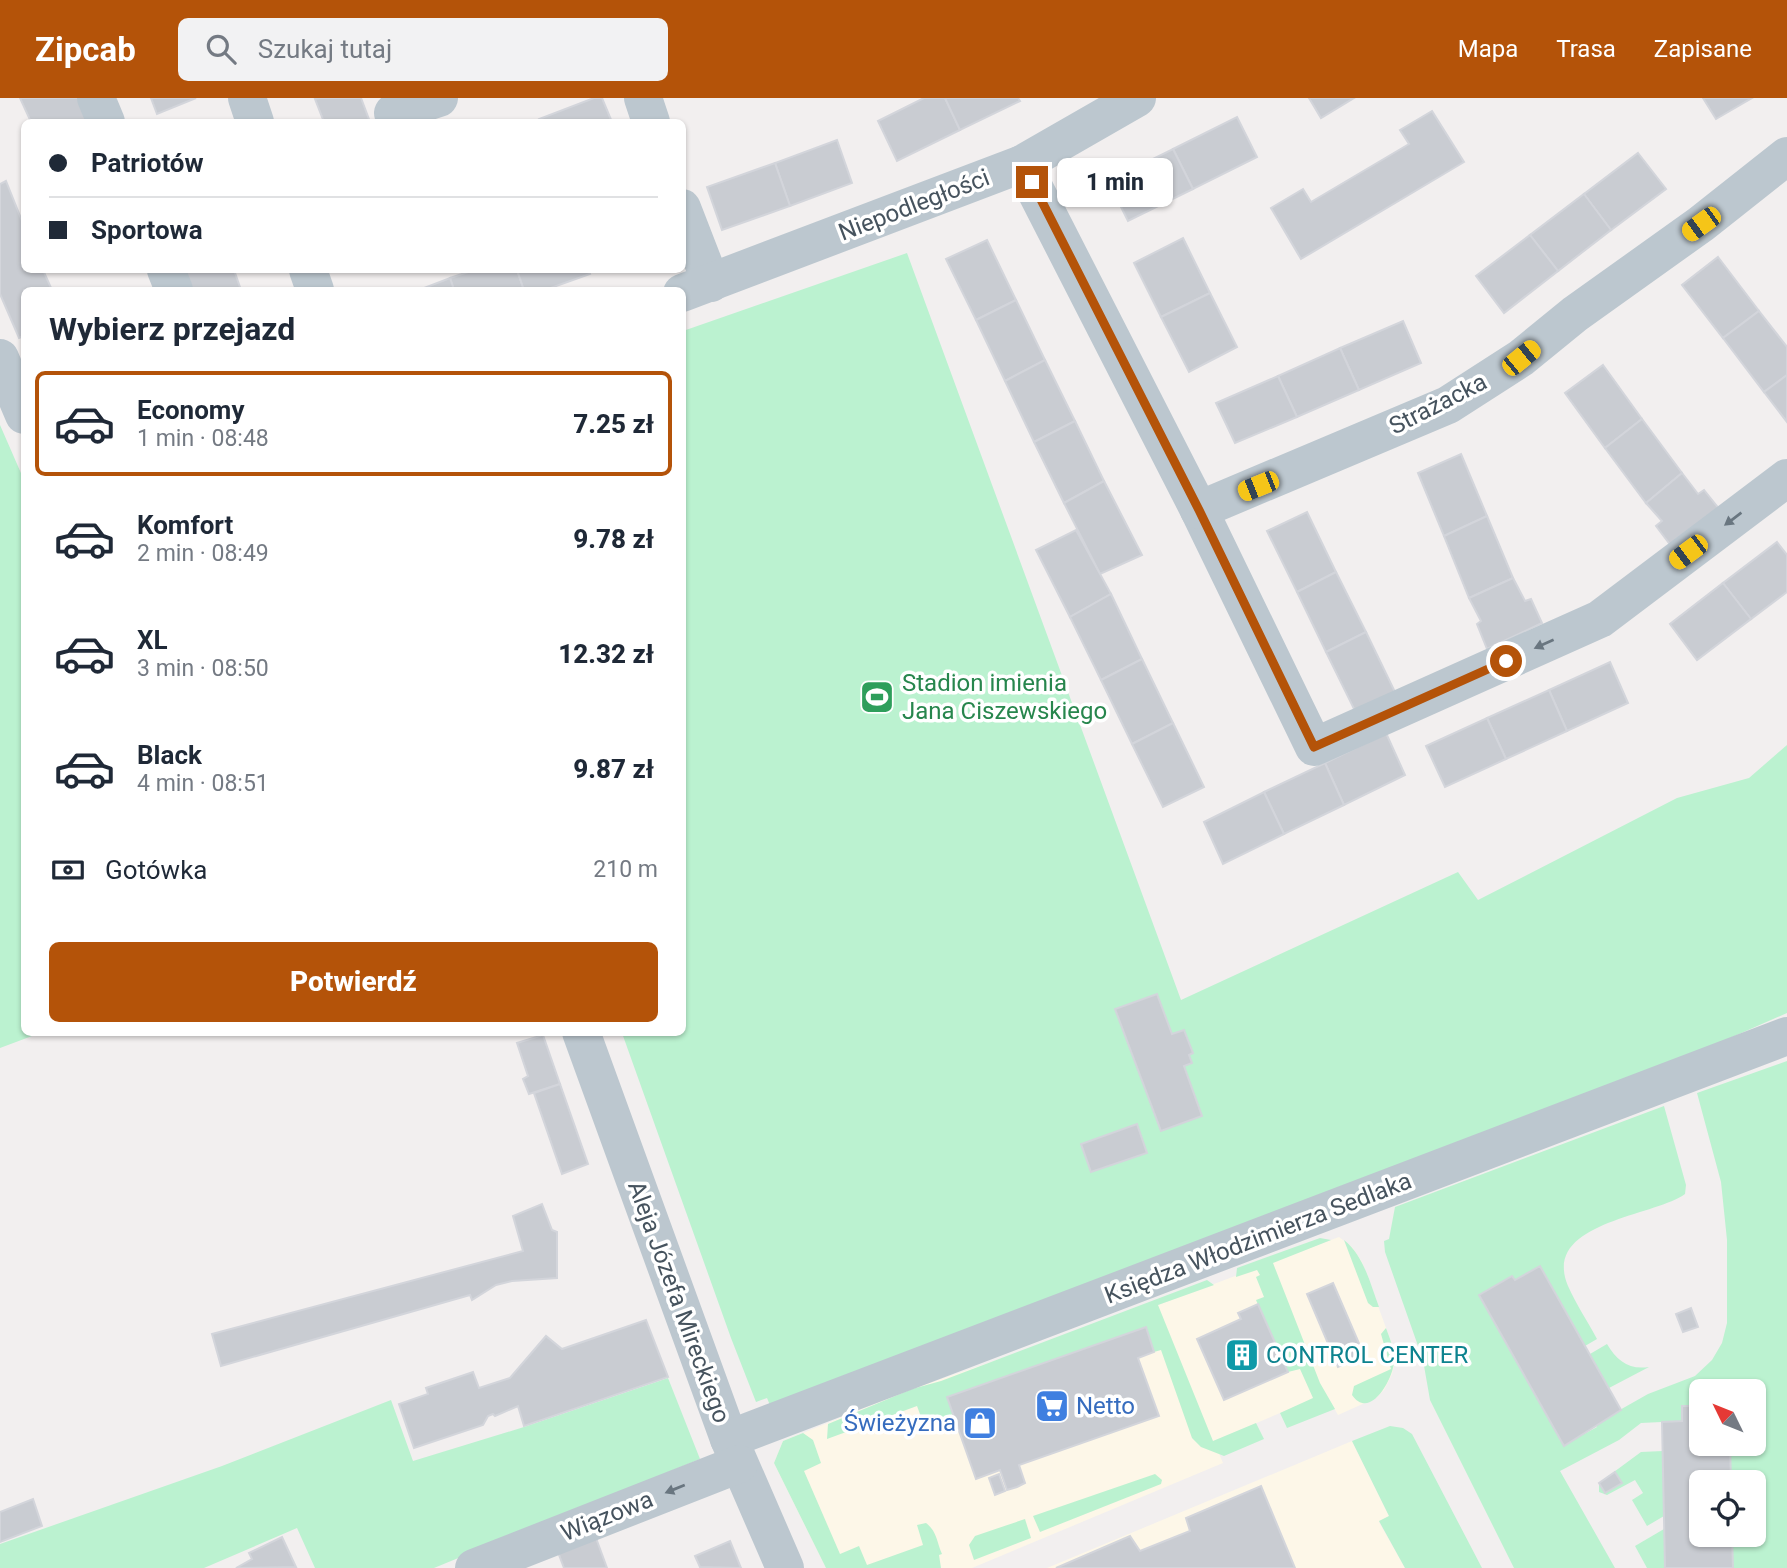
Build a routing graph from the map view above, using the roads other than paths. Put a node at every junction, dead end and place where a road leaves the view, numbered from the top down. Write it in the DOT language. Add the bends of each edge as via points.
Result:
graph roads {
  1 [pos="96,98"];
  2 [pos="247,98"];
  3 [pos="439,98"];
  4 [pos="643,98"];
  5 [pos="1138,98"];
  6 [pos="393,113"];
  7 [pos="105,119"];
  8 [pos="254,119"];
  9 [pos="651,119"];
  10 [pos="1787,156"];
  11 [pos="1022,164"];
  12 [pos="686,229"];
  13 [pos="697,288"];
  14 [pos="0,358"];
  15 [pos="21,408"];
  16 [pos="1787,478"];
  17 [pos="1199,510"];
  18 [pos="582,1036"];
  19 [pos="1787,1036"];
  20 [pos="734,1451"];
  21 [pos="474,1568"];
  22 [pos="785,1568"];
  1 -- 7 [label="street"];
  2 -- 8 [label="street"];
  3 -- 6 [label="street"];
  4 -- 9 [label="street"];
  5 -- 11 [label="street, Niepodległości"];
  10 -- 17 [label="street, Strażacka" via="1521,358 1448,405"];
  11 -- 13 [label="street, Niepodległości"];
  11 -- 17 [label="street"];
  12 -- 13 [label="street"];
  14 -- 15 [label="street"];
  16 -- 17 [label="street, one-way" via="1600,619 1314,747"];
  18 -- 20 [label="street, Aleja Józefa Mireckiego"];
  19 -- 20 [label="street, Księdza Włodzimierza Sedlaka"];
  20 -- 21 [label="street, Wiązowa, one-way"];
  20 -- 22 [label="street, Aleja Józefa Mireckiego"];
}
